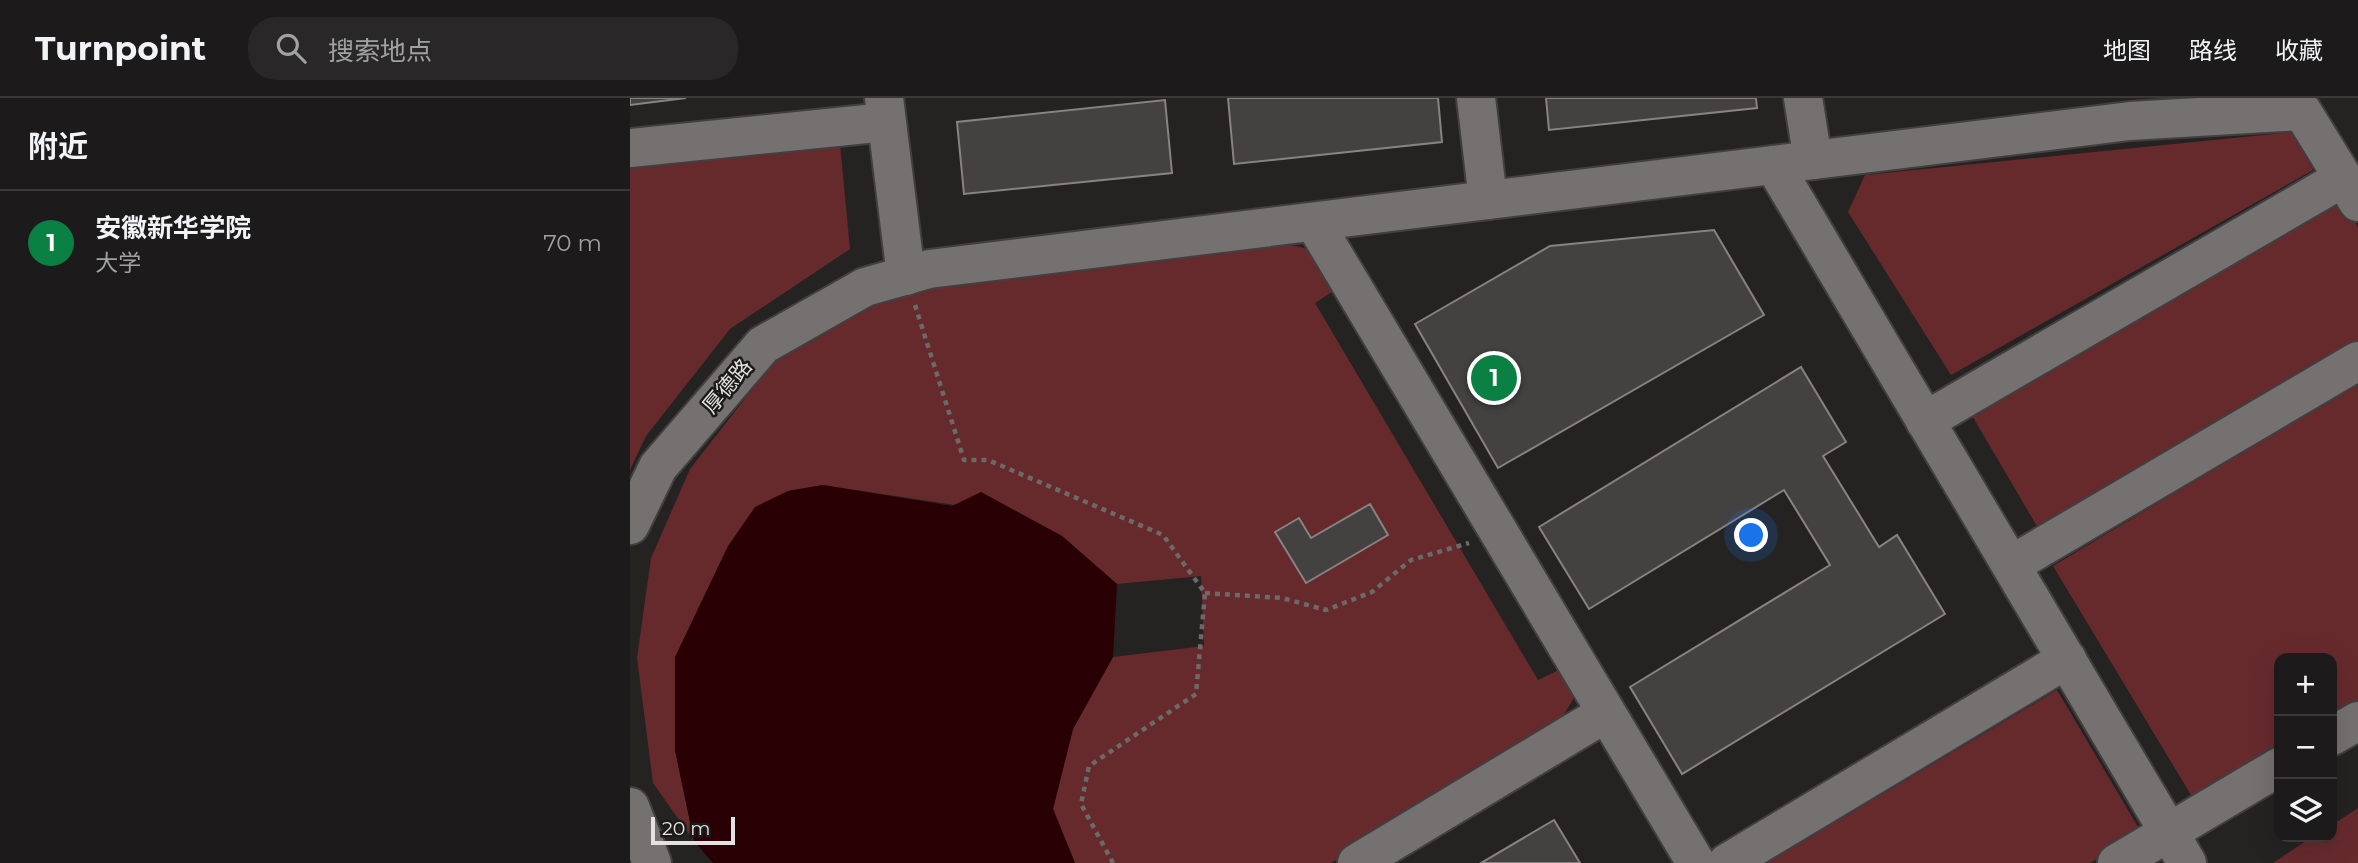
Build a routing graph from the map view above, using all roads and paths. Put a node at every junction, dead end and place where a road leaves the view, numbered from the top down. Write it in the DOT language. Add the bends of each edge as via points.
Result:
graph roads {
  1 [pos="1476,98"];
  2 [pos="1803,98"];
  3 [pos="891,105"];
  4 [pos="2129,110"];
  5 [pos="630,148"];
  6 [pos="1813,160"];
  7 [pos="1774,165"];
  8 [pos="2351,190"];
  9 [pos="1488,200"];
  10 [pos="1314,222"];
  11 [pos="906,276"];
  12 [pos="2358,361"];
  13 [pos="1925,421"];
  14 [pos="630,526"];
  15 [pos="1499,534"];
  16 [pos="2011,565"];
  17 [pos="1205,593"];
  18 [pos="2067,659"];
  19 [pos="1606,713"];
  20 [pos="2358,721"];
  21 [pos="2337,733"];
  22 [pos="2274,771"];
  23 [pos="630,807"];
  24 [pos="2178,848"];
  25 [pos="652,863"];
  26 [pos="1113,863"];
  27 [pos="1357,863"];
  28 [pos="1696,863"];
  29 [pos="1727,863"];
  30 [pos="2117,863"];
  1 -- 9 [label="lane"];
  2 -- 6 [label="lane"];
  3 -- 5 [label="lane"];
  3 -- 11 [label="lane"];
  4 -- 6 [label="lane, 厚德路"];
  4 -- 8 [label="lane, 厚德路" via="2302,111"];
  6 -- 7 [label="lane, 厚德路"];
  7 -- 9 [label="lane, 厚德路"];
  7 -- 13 [label="lane"];
  8 -- 13 [label="lane"];
  9 -- 10 [label="lane, 厚德路"];
  10 -- 11 [label="lane, 厚德路" via="929,269"];
  10 -- 15 [label="lane"];
  11 -- 14 [label="lane, 厚德路" via="865,287 762,345 658,467"];
  11 -- 17 [label="path" via="964,460 988,460 1163,535"];
  12 -- 16 [label="lane"];
  13 -- 16 [label="lane"];
  15 -- 17 [label="path" via="1411,560 1371,592 1326,610 1282,598"];
  15 -- 19 [label="lane"];
  16 -- 18 [label="lane"];
  17 -- 26 [label="path" via="1196,694 1089,766 1081,804"];
  18 -- 24 [label="lane"];
  18 -- 29 [label="lane"];
  19 -- 27 [label="lane"];
  19 -- 28 [label="lane"];
  20 -- 21 [label="lane"];
  22 -- 24 [label="lane"];
  23 -- 25 [label="lane"];
  24 -- 30 [label="lane"];
}
